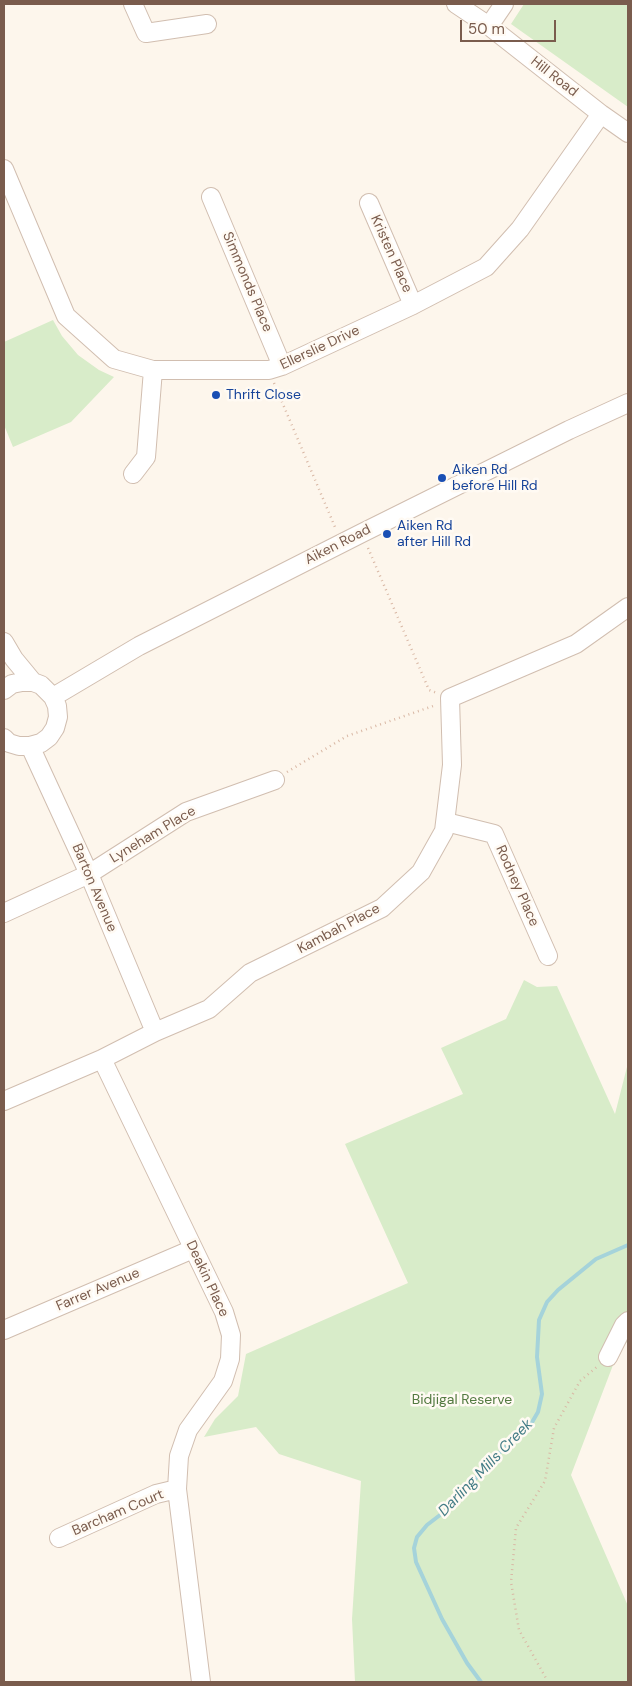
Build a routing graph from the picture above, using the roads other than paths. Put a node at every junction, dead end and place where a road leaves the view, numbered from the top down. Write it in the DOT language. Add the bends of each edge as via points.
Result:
graph roads {
  1 [pos="133,4"];
  2 [pos="456,4"];
  3 [pos="504,4"];
  4 [pos="207,24"];
  5 [pos="488,26"];
  6 [pos="601,114"];
  7 [pos="628,133"];
  8 [pos="4,169"];
  9 [pos="211,197"];
  10 [pos="369,203"];
  11 [pos="413,305"];
  12 [pos="276,368"];
  13 [pos="153,370"];
  14 [pos="628,403"];
  15 [pos="133,474"];
  16 [pos="628,607"];
  17 [pos="4,642"];
  18 [pos="33,682"];
  19 [pos="4,690"];
  20 [pos="53,697"];
  21 [pos="6,742"];
  22 [pos="30,746"];
  23 [pos="275,780"];
  24 [pos="446,822"];
  25 [pos="89,874"];
  26 [pos="4,913"];
  27 [pos="548,956"];
  28 [pos="154,1032"];
  29 [pos="102,1059"];
  30 [pos="4,1101"];
  31 [pos="193,1249"];
  32 [pos="628,1321"];
  33 [pos="4,1330"];
  34 [pos="608,1357"];
  35 [pos="177,1489"];
  36 [pos="59,1538"];
  37 [pos="202,1682"];
  1 -- 4 [label="street" via="146,33"];
  2 -- 5 [label="street, Hill Road"];
  3 -- 5 [label="street"];
  5 -- 6 [label="street, Hill Road"];
  6 -- 7 [label="street, Hill Road"];
  6 -- 11 [label="street, Ellerslie Drive" via="520,229 486,267"];
  8 -- 13 [label="street, Ellerslie Drive" via="66,316 114,359"];
  9 -- 12 [label="street, Simmonds Place"];
  10 -- 11 [label="street, Kristen Place"];
  11 -- 12 [label="street, Ellerslie Drive"];
  12 -- 13 [label="street, Ellerslie Drive"];
  13 -- 15 [label="street" via="146,457"];
  14 -- 20 [label="street, Aiken Road" via="139,646"];
  16 -- 24 [label="street, Kambah Place" via="576,644 450,698 452,765"];
  17 -- 18 [label="street"];
  18 -- 19 [label="street" via="12,684"];
  18 -- 20 [label="street" via="48,690"];
  20 -- 22 [label="street" via="58,717 55,728 41,743"];
  21 -- 22 [label="street"];
  22 -- 25 [label="street, Barton Avenue"];
  23 -- 25 [label="street, Lyneham Place" via="186,812"];
  24 -- 27 [label="street, Rodney Place" via="494,834"];
  24 -- 28 [label="street, Kambah Place" via="421,872 382,908 250,973 209,1009"];
  25 -- 26 [label="street, Lyneham Place"];
  25 -- 28 [label="street, Barton Avenue"];
  28 -- 29 [label="street, Kambah Place"];
  29 -- 30 [label="street, Kambah Place"];
  29 -- 31 [label="street, Deakin Place"];
  31 -- 33 [label="street, Farrer Avenue"];
  31 -- 35 [label="street, Deakin Place" via="224,1312 230,1335 230,1359 223,1381 188,1430 179,1456"];
  32 -- 34 [label="street"];
  35 -- 36 [label="street, Barcham Court" via="156,1494"];
  35 -- 37 [label="street, Deakin Place"];
}
